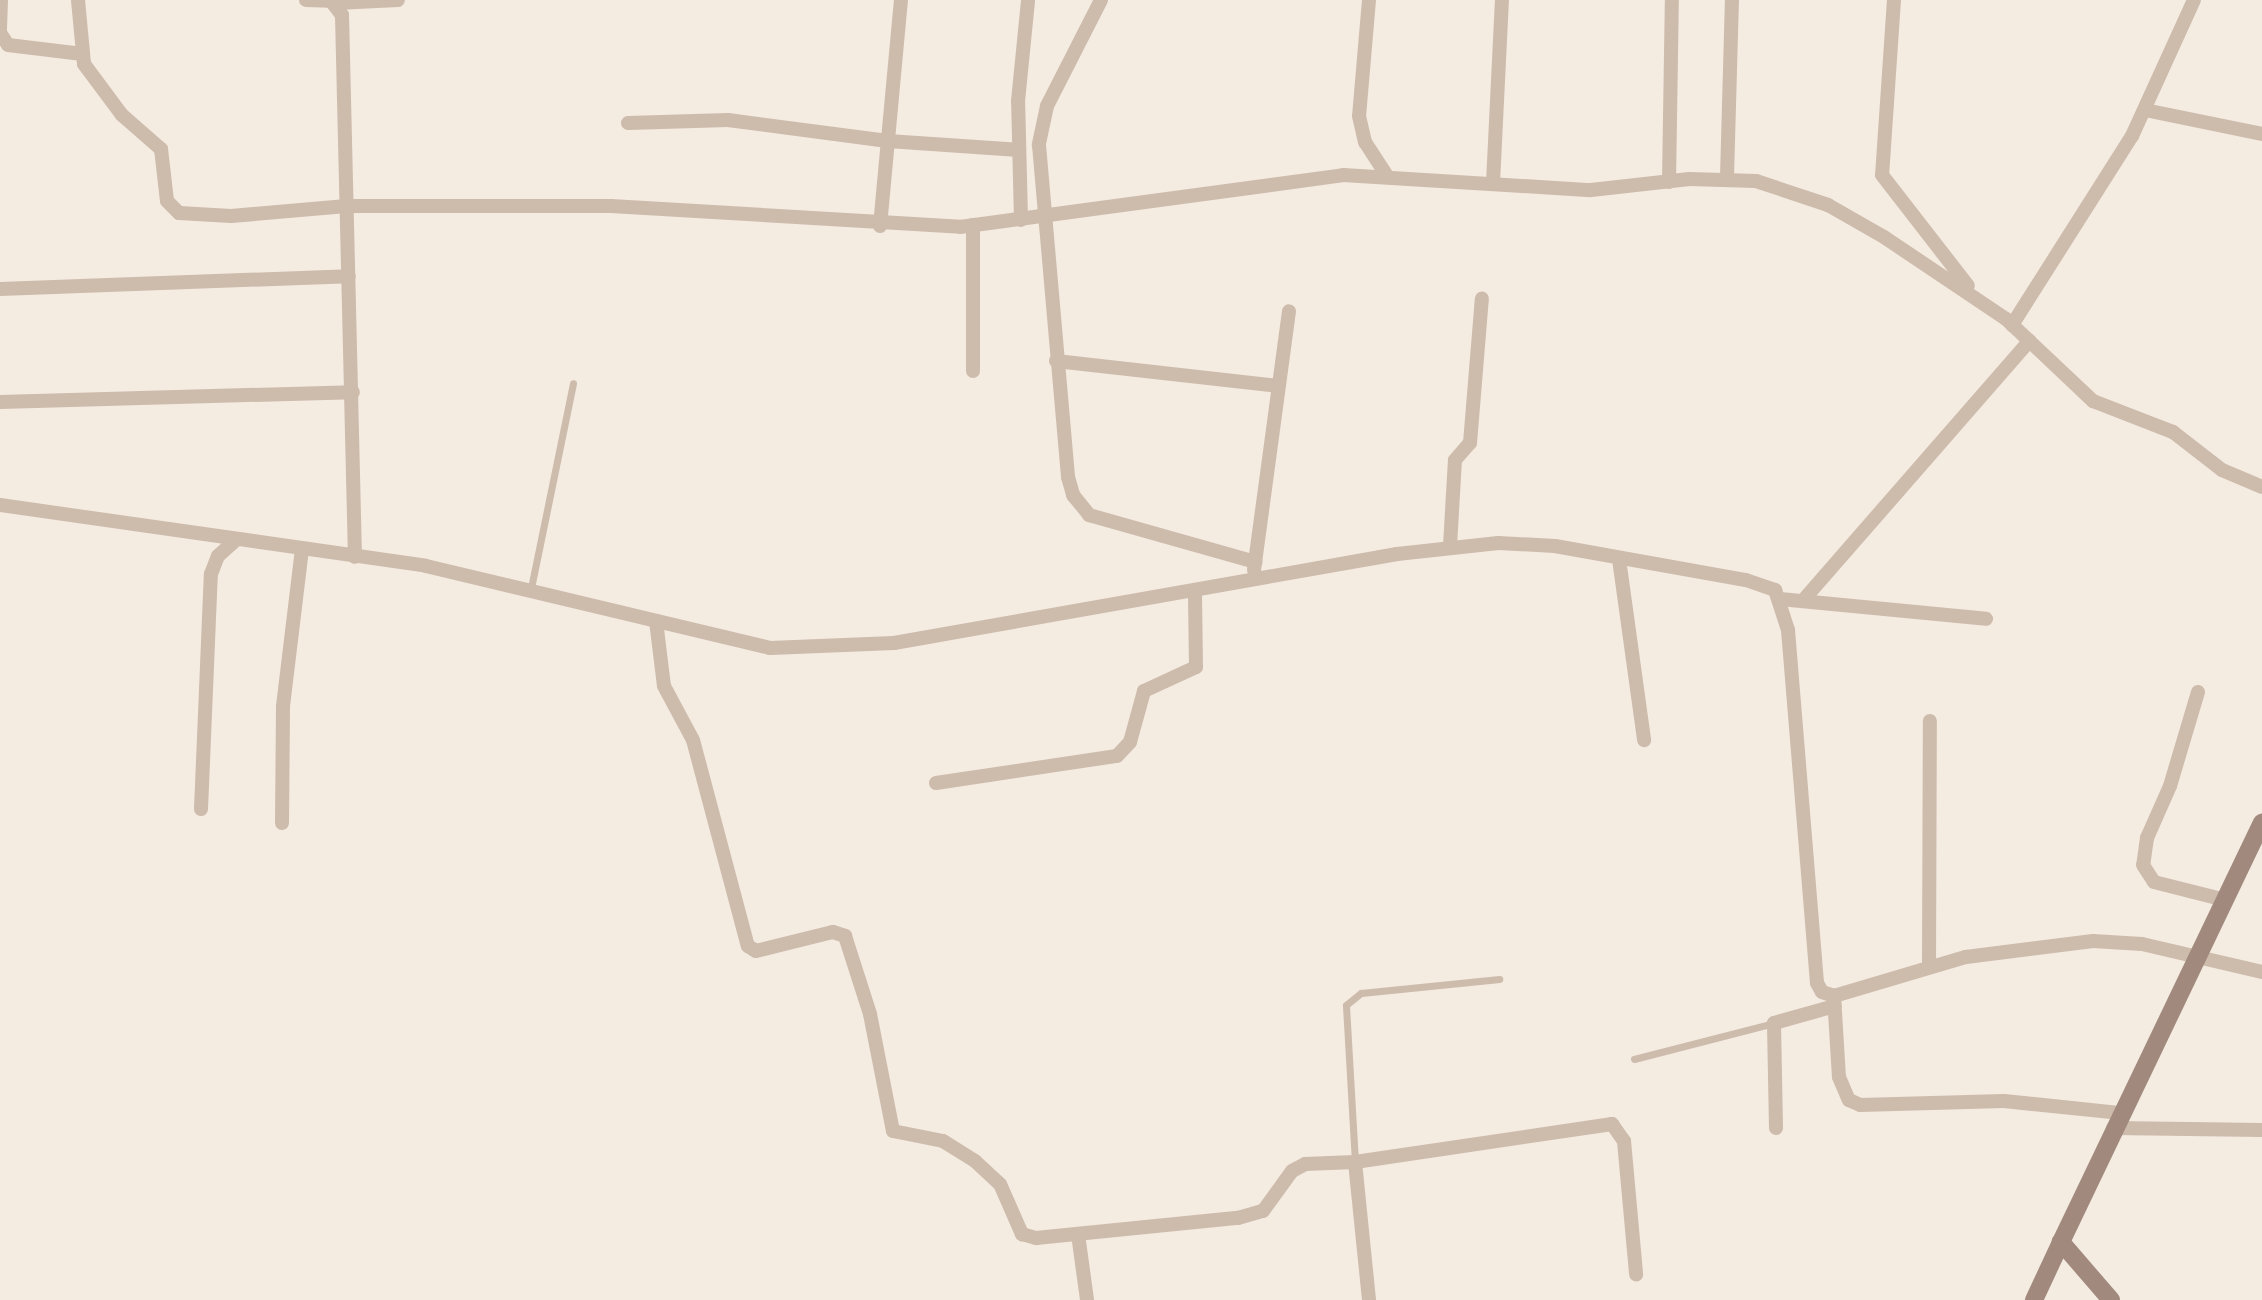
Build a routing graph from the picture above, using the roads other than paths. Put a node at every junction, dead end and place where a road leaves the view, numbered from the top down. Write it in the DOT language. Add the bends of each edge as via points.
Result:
graph roads {
  1 [pos="1,0"];
  2 [pos="78,0"];
  3 [pos="306,0"];
  4 [pos="398,0"];
  5 [pos="901,0"];
  6 [pos="1028,0"];
  7 [pos="1101,0"];
  8 [pos="1369,0"];
  9 [pos="1502,0"];
  10 [pos="1672,0"];
  11 [pos="1732,0"];
  12 [pos="1894,0"];
  13 [pos="2193,0"];
  14 [pos="336,3"];
  15 [pos="82,54"];
  16 [pos="2145,110"];
  17 [pos="628,123"];
  18 [pos="2262,134"];
  19 [pos="888,141"];
  20 [pos="1019,150"];
  21 [pos="1386,174"];
  22 [pos="1727,177"];
  23 [pos="1669,182"];
  24 [pos="1493,183"];
  25 [pos="347,206"];
  26 [pos="1033,218"];
  27 [pos="972,225"];
  28 [pos="880,226"];
  29 [pos="349,276"];
  30 [pos="0,289"];
  31 [pos="1482,298"];
  32 [pos="1979,299"];
  33 [pos="1289,311"];
  34 [pos="2012,325"];
  35 [pos="2029,341"];
  36 [pos="1056,361"];
  37 [pos="973,370"];
  38 [pos="573,383"];
  39 [pos="1279,386"];
  40 [pos="353,392"];
  41 [pos="0,402"];
  42 [pos="2262,487"];
  43 [pos="0,505"];
  44 [pos="236,540"];
  45 [pos="1450,547"];
  46 [pos="302,550"];
  47 [pos="355,557"];
  48 [pos="1619,559"];
  49 [pos="1254,572"];
  50 [pos="531,588"];
  51 [pos="1195,591"];
  52 [pos="1806,597"];
  53 [pos="1780,599"];
  54 [pos="1986,618"];
  55 [pos="656,621"];
  56 [pos="2197,692"];
  57 [pos="1930,720"];
  58 [pos="1644,740"];
  59 [pos="936,783"];
  60 [pos="201,809"];
  61 [pos="282,823"];
  62 [pos="2262,823"];
  63 [pos="2225,900"];
  64 [pos="2197,957"];
  65 [pos="1929,966"];
  66 [pos="2262,972"];
  67 [pos="1499,979"];
  68 [pos="1835,1001"];
  69 [pos="1774,1023"];
  70 [pos="1634,1059"];
  71 [pos="2117,1120"];
  72 [pos="1776,1128"];
  73 [pos="2262,1129"];
  74 [pos="1356,1162"];
  75 [pos="1078,1234"];
  76 [pos="2061,1242"];
  77 [pos="1636,1274"];
  78 [pos="1087,1300"];
  79 [pos="1369,1300"];
  80 [pos="2034,1300"];
  81 [pos="2111,1300"];
  1 -- 15 [label="street" via="0,33 8,44"];
  2 -- 15 [label="street"];
  3 -- 14 [label="street"];
  4 -- 14 [label="street"];
  5 -- 19 [label="street"];
  6 -- 20 [label="street" via="1021,43"];
  7 -- 26 [label="street" via="1041,124"];
  8 -- 21 [label="street" via="1359,116 1365,142"];
  9 -- 24 [label="street"];
  10 -- 23 [label="street"];
  11 -- 22 [label="street"];
  12 -- 32 [label="street" via="1882,175"];
  13 -- 16 [label="street"];
  14 -- 25 [label="street" via="342,15"];
  15 -- 25 [label="street" via="102,92 161,149 165,194 174,211 231,216"];
  16 -- 18 [label="street"];
  16 -- 34 [label="street" via="2074,234"];
  17 -- 19 [label="street" via="728,120"];
  19 -- 20 [label="street"];
  19 -- 28 [label="street"];
  20 -- 26 [label="street"];
  21 -- 24 [label="street"];
  21 -- 26 [label="street" via="1301,179"];
  22 -- 23 [label="street"];
  22 -- 32 [label="street" via="1773,186 1828,205"];
  23 -- 24 [label="street" via="1591,190"];
  25 -- 28 [label="street" via="611,206"];
  25 -- 29 [label="street"];
  26 -- 27 [label="street"];
  26 -- 36 [label="street"];
  27 -- 28 [label="street"];
  27 -- 37 [label="street"];
  29 -- 30 [label="street"];
  29 -- 40 [label="street"];
  31 -- 45 [label="street" via="1470,443 1455,460"];
  32 -- 34 [label="street"];
  33 -- 39 [label="street"];
  34 -- 35 [label="street"];
  35 -- 42 [label="street" via="2092,401 2173,432 2222,470"];
  35 -- 52 [label="street"];
  36 -- 39 [label="street"];
  36 -- 49 [label="street" via="1068,477 1079,507 1107,523"];
  38 -- 50 [label="lane"];
  39 -- 49 [label="street"];
  40 -- 41 [label="street"];
  40 -- 47 [label="street"];
  43 -- 44 [label="street"];
  44 -- 46 [label="street"];
  44 -- 60 [label="street" via="218,556 211,574"];
  45 -- 48 [label="street" via="1524,543"];
  45 -- 49 [label="street" via="1292,576"];
  46 -- 47 [label="street"];
  46 -- 61 [label="street" via="283,706"];
  47 -- 50 [label="street"];
  48 -- 53 [label="street" via="1746,580 1766,586"];
  48 -- 58 [label="street"];
  49 -- 51 [label="street"];
  50 -- 55 [label="street"];
  51 -- 55 [label="street" via="832,649 770,648"];
  51 -- 59 [label="street" via="1196,667 1144,691 1130,741 1118,756"];
  52 -- 53 [label="street"];
  52 -- 54 [label="street"];
  53 -- 68 [label="street" via="1794,676 1817,983"];
  55 -- 75 [label="street" via="664,685 693,740 748,946 756,951 833,932 845,936 870,1014 893,1131 943,1141 975,1161 1000,1184 1017,1226 1028,1238"];
  56 -- 63 [label="street" via="2170,786 2147,838 2143,865 2154,882"];
  57 -- 65 [label="street"];
  62 -- 63 [label="main road"];
  63 -- 64 [label="main road"];
  64 -- 65 [label="street" via="2130,943 2093,942 2011,949"];
  64 -- 66 [label="street"];
  64 -- 71 [label="main road"];
  65 -- 68 [label="street"];
  67 -- 74 [label="lane" via="1361,993 1346,1005"];
  68 -- 69 [label="street"];
  68 -- 71 [label="street" via="1839,1077 1845,1094 1860,1105 2004,1101"];
  69 -- 70 [label="lane"];
  69 -- 72 [label="street"];
  71 -- 73 [label="street"];
  71 -- 76 [label="main road"];
  74 -- 75 [label="street" via="1296,1167 1254,1215"];
  74 -- 77 [label="street" via="1612,1124 1624,1141"];
  74 -- 79 [label="street"];
  75 -- 78 [label="street"];
  76 -- 80 [label="main road"];
  76 -- 81 [label="main road"];
}
